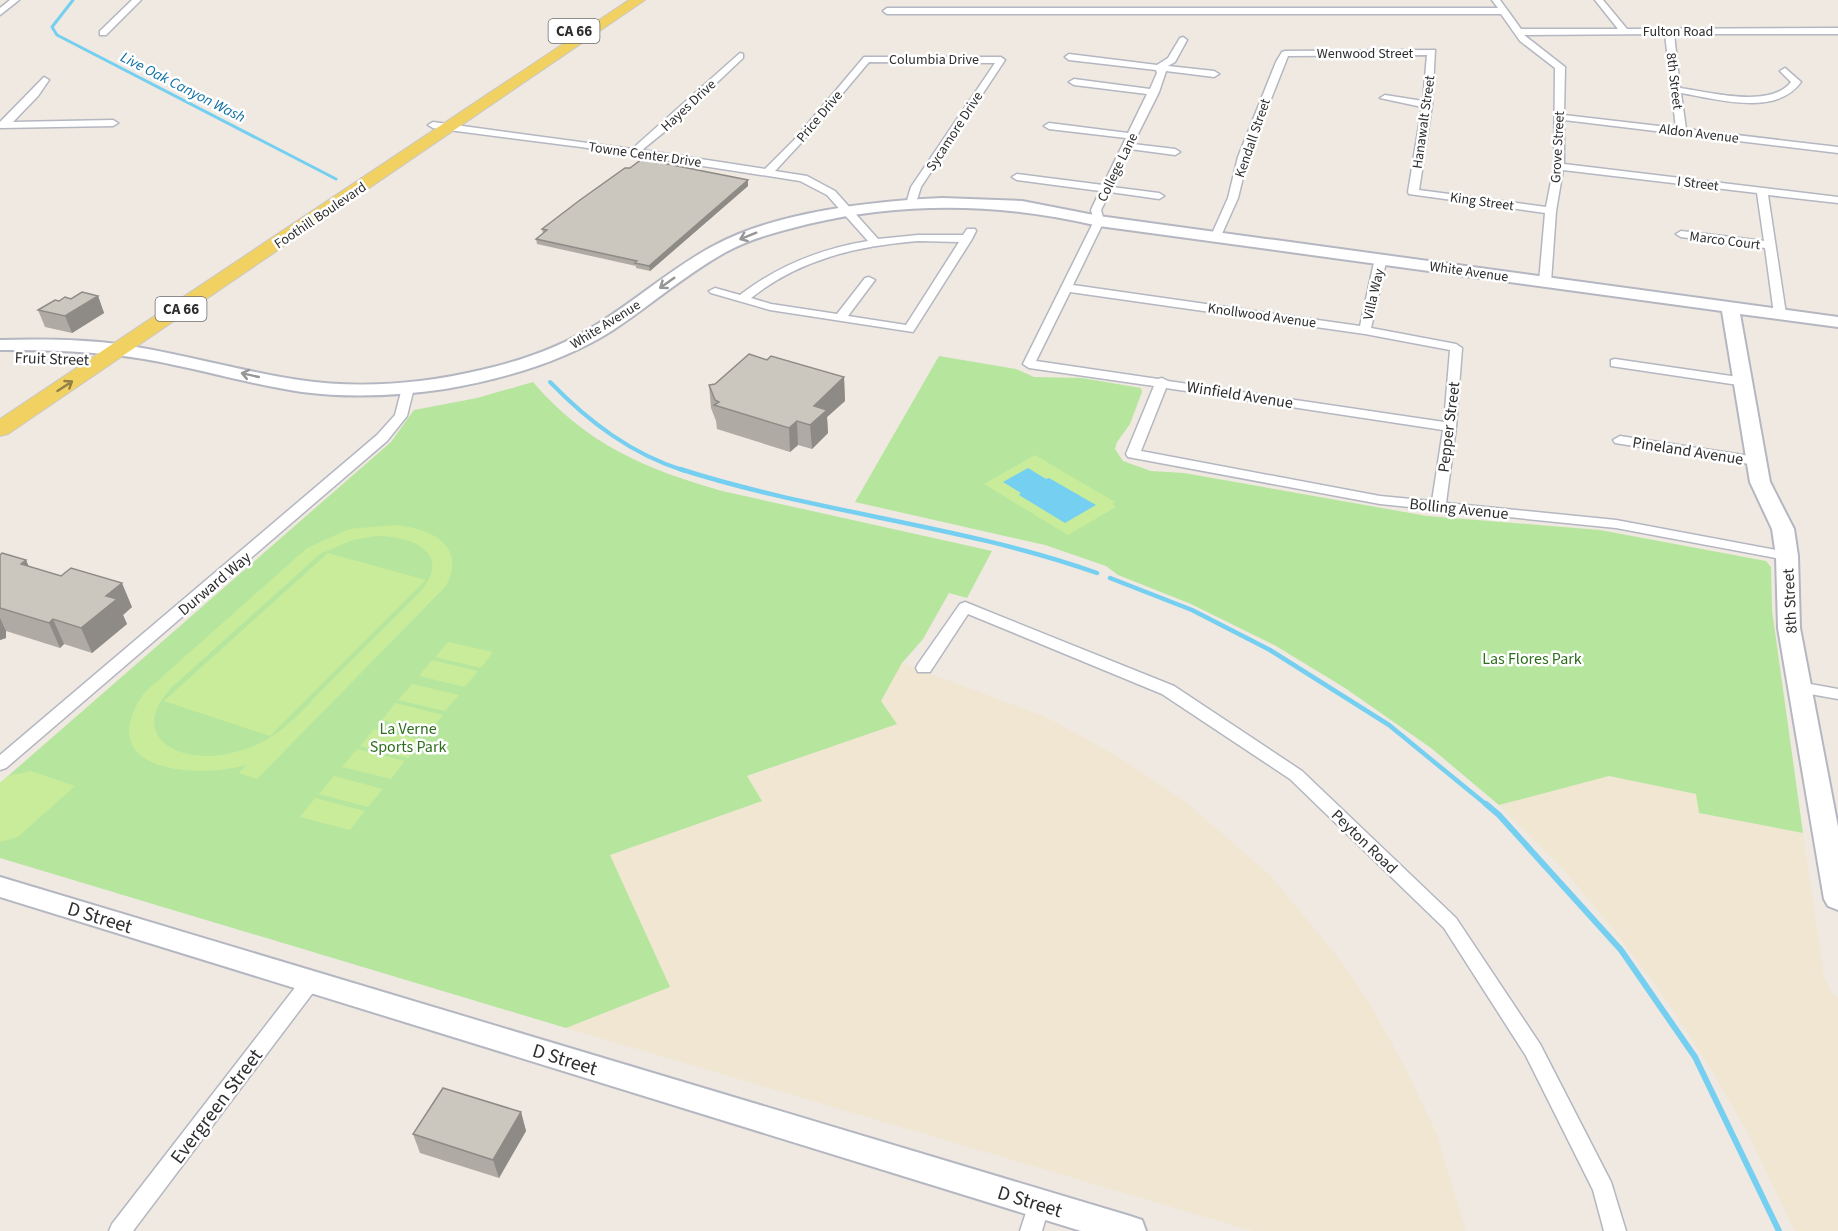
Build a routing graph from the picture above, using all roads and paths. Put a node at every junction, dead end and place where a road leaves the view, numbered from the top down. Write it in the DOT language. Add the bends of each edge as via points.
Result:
graph roads {
  1 [pos="15,0"];
  2 [pos="137,0"];
  3 [pos="620,0"];
  4 [pos="638,0"];
  5 [pos="900,0"];
  6 [pos="1391,0"];
  7 [pos="1496,0"];
  8 [pos="1599,0"];
  9 [pos="1398,11"];
  10 [pos="1504,11"];
  11 [pos="0,12"];
  12 [pos="1624,31"];
  13 [pos="1669,31"];
  14 [pos="1838,31"];
  15 [pos="1518,32"];
  16 [pos="102,33"];
  17 [pos="1183,40"];
  18 [pos="1432,52"];
  19 [pos="1299,53"];
  20 [pos="740,56"];
  21 [pos="1069,57"];
  22 [pos="867,59"];
  23 [pos="1001,60"];
  24 [pos="1159,67"];
  25 [pos="1785,71"];
  26 [pos="1214,74"];
  27 [pos="44,80"];
  28 [pos="1074,82"];
  29 [pos="1677,90"];
  30 [pos="1154,92"];
  31 [pos="1385,98"];
  32 [pos="1427,105"];
  33 [pos="1559,117"];
  34 [pos="113,123"];
  35 [pos="2,125"];
  36 [pos="1049,126"];
  37 [pos="441,127"];
  38 [pos="1681,131"];
  39 [pos="1129,141"];
  40 [pos="1838,150"];
  41 [pos="634,152"];
  42 [pos="1175,152"];
  43 [pos="1558,166"];
  44 [pos="768,172"];
  45 [pos="1017,177"];
  46 [pos="1105,189"];
  47 [pos="1762,190"];
  48 [pos="1413,192"];
  49 [pos="1160,196"];
  50 [pos="1838,200"];
  51 [pos="911,204"];
  52 [pos="1551,211"];
  53 [pos="850,216"];
  54 [pos="1099,221"];
  55 [pos="1682,234"];
  56 [pos="1216,236"];
  57 [pos="876,243"];
  58 [pos="1769,245"];
  59 [pos="1382,258"];
  60 [pos="869,280"];
  61 [pos="1545,282"];
  62 [pos="1067,288"];
  63 [pos="715,291"];
  64 [pos="740,300"];
  65 [pos="1730,307"];
  66 [pos="1780,314"];
  67 [pos="840,318"];
  68 [pos="1838,322"];
  69 [pos="1365,330"];
  70 [pos="0,345"];
  71 [pos="1456,348"];
  72 [pos="100,354"];
  73 [pos="0,357"];
  74 [pos="1615,363"];
  75 [pos="1029,364"];
  76 [pos="1162,382"];
  77 [pos="1745,382"];
  78 [pos="406,394"];
  79 [pos="0,410"];
  80 [pos="1450,427"];
  81 [pos="0,429"];
  82 [pos="1620,440"];
  83 [pos="1756,461"];
  84 [pos="1438,507"];
  85 [pos="1787,556"];
  86 [pos="924,668"];
  87 [pos="1799,687"];
  88 [pos="1838,694"];
  89 [pos="0,764"];
  90 [pos="0,887"];
  91 [pos="1838,899"];
  92 [pos="310,981"];
  93 [pos="1035,1218"];
  94 [pos="120,1231"];
  95 [pos="1130,1231"];
  96 [pos="1616,1231"];
  1 -- 11 [label="street"];
  2 -- 16 [label="street"];
  3 -- 37 [label="main road, Foothill Boulevard / CA 66"];
  4 -- 37 [label="main road, Foothill Boulevard / CA 66"];
  5 -- 9 [label="street" via="887,11"];
  6 -- 9 [label="street"];
  7 -- 10 [label="street"];
  8 -- 12 [label="street"];
  9 -- 10 [label="street"];
  10 -- 15 [label="street"];
  12 -- 13 [label="street, Fulton Road"];
  12 -- 15 [label="street, Fulton Road"];
  13 -- 14 [label="street, Fulton Road"];
  13 -- 29 [label="street, 8th Street"];
  15 -- 33 [label="street, Grove Street" via="1560,67"];
  17 -- 24 [label="street" via="1172,60"];
  18 -- 19 [label="street, Wenwood Street"];
  18 -- 32 [label="street, Hanawalt Street"];
  19 -- 56 [label="street, Kendall Street" via="1285,54 1280,62"];
  20 -- 41 [label="street, Hayes Drive"];
  21 -- 24 [label="street" via="1110,57"];
  22 -- 23 [label="street, Columbia Drive"];
  22 -- 44 [label="street, Price Drive"];
  23 -- 51 [label="street, Sycamore Drive" via="916,187"];
  24 -- 26 [label="street"];
  24 -- 30 [label="street, College Lane" via="1162,73"];
  25 -- 29 [label="street" via="1796,82 1788,92 1770,98"];
  27 -- 35 [label="street"];
  28 -- 30 [label="street"];
  29 -- 38 [label="street, 8th Street"];
  30 -- 39 [label="street, College Lane"];
  31 -- 32 [label="street"];
  32 -- 48 [label="street, Hanawalt Street"];
  33 -- 38 [label="street, Aldon Avenue"];
  33 -- 43 [label="street, Grove Street"];
  34 -- 35 [label="street"];
  36 -- 39 [label="street"];
  37 -- 41 [label="street, Towne Center Drive"];
  37 -- 72 [label="main road, Foothill Boulevard / CA 66"];
  37 -- 72 [label="main road, Foothill Boulevard / CA 66"];
  38 -- 40 [label="street, Aldon Avenue"];
  39 -- 42 [label="street"];
  39 -- 46 [label="street, College Lane"];
  41 -- 44 [label="street, Towne Center Drive"];
  43 -- 47 [label="street, I Street"];
  43 -- 52 [label="street, Grove Street"];
  44 -- 53 [label="street, Towne Center Drive" via="802,178 831,193"];
  45 -- 46 [label="street"];
  46 -- 49 [label="street"];
  46 -- 54 [label="street, College Lane" via="1096,210"];
  47 -- 50 [label="street, I Street"];
  47 -- 58 [label="street"];
  48 -- 52 [label="street, King Street"];
  51 -- 53 [label="main road, White Avenue"];
  51 -- 54 [label="main road, White Avenue" via="1002,205 1073,213"];
  52 -- 61 [label="street, Grove Street"];
  53 -- 54 [label="main road, White Avenue" via="956,212 1069,223"];
  53 -- 57 [label="street, Towne Center Drive"];
  53 -- 78 [label="main road, White Avenue" via="813,217 759,232 722,247 600,330 564,349"];
  54 -- 56 [label="main road, White Avenue"];
  54 -- 62 [label="street, College Lane"];
  55 -- 58 [label="street, Marco Court"];
  56 -- 59 [label="main road, White Avenue"];
  57 -- 64 [label="street" via="808,260 771,278"];
  57 -- 67 [label="street" via="969,235 909,329"];
  58 -- 66 [label="street"];
  59 -- 61 [label="main road, White Avenue"];
  59 -- 69 [label="street, Villa Way"];
  60 -- 67 [label="street"];
  61 -- 65 [label="main road, White Avenue"];
  62 -- 69 [label="street, Knollwood Avenue"];
  62 -- 75 [label="street, College Lane"];
  63 -- 64 [label="street"];
  64 -- 67 [label="street"];
  65 -- 66 [label="main road, White Avenue"];
  65 -- 77 [label="main road, 8th Street"];
  66 -- 68 [label="main road, White Avenue"];
  69 -- 71 [label="street, Knollwood Avenue"];
  70 -- 72 [label="main road, Fruit Street"];
  71 -- 80 [label="street, Pepper Street"];
  72 -- 73 [label="main road, Fruit Street"];
  72 -- 78 [label="main road, White Avenue" via="285,398 336,403"];
  72 -- 79 [label="main road, Foothill Boulevard / CA 66"];
  81 -- 72 [label="main road, Foothill Boulevard / CA 66, one-way"];
  74 -- 77 [label="street"];
  75 -- 76 [label="street, Winfield Avenue"];
  76 -- 80 [label="street, Winfield Avenue"];
  76 -- 84 [label="street, Bolling Avenue" via="1132,454 1380,500"];
  77 -- 83 [label="main road, 8th Street"];
  78 -- 89 [label="street, Durward Way" via="401,416 382,438"];
  80 -- 84 [label="street, Pepper Street"];
  82 -- 83 [label="street, Pineland Avenue"];
  83 -- 85 [label="main road, 8th Street" via="1760,482 1784,529"];
  84 -- 85 [label="street, Bolling Avenue" via="1616,524"];
  85 -- 87 [label="main road, 8th Street" via="1789,628"];
  86 -- 96 [label="street, Peyton Road" via="964,607 1168,690 1296,775 1449,923 1533,1050 1603,1189"];
  87 -- 88 [label="street"];
  87 -- 91 [label="main road, 8th Street"];
  90 -- 92 [label="main road, D Street"];
  92 -- 93 [label="main road, D Street"];
  92 -- 94 [label="street, Evergreen Street"];
  93 -- 95 [label="main road, D Street"];
}
